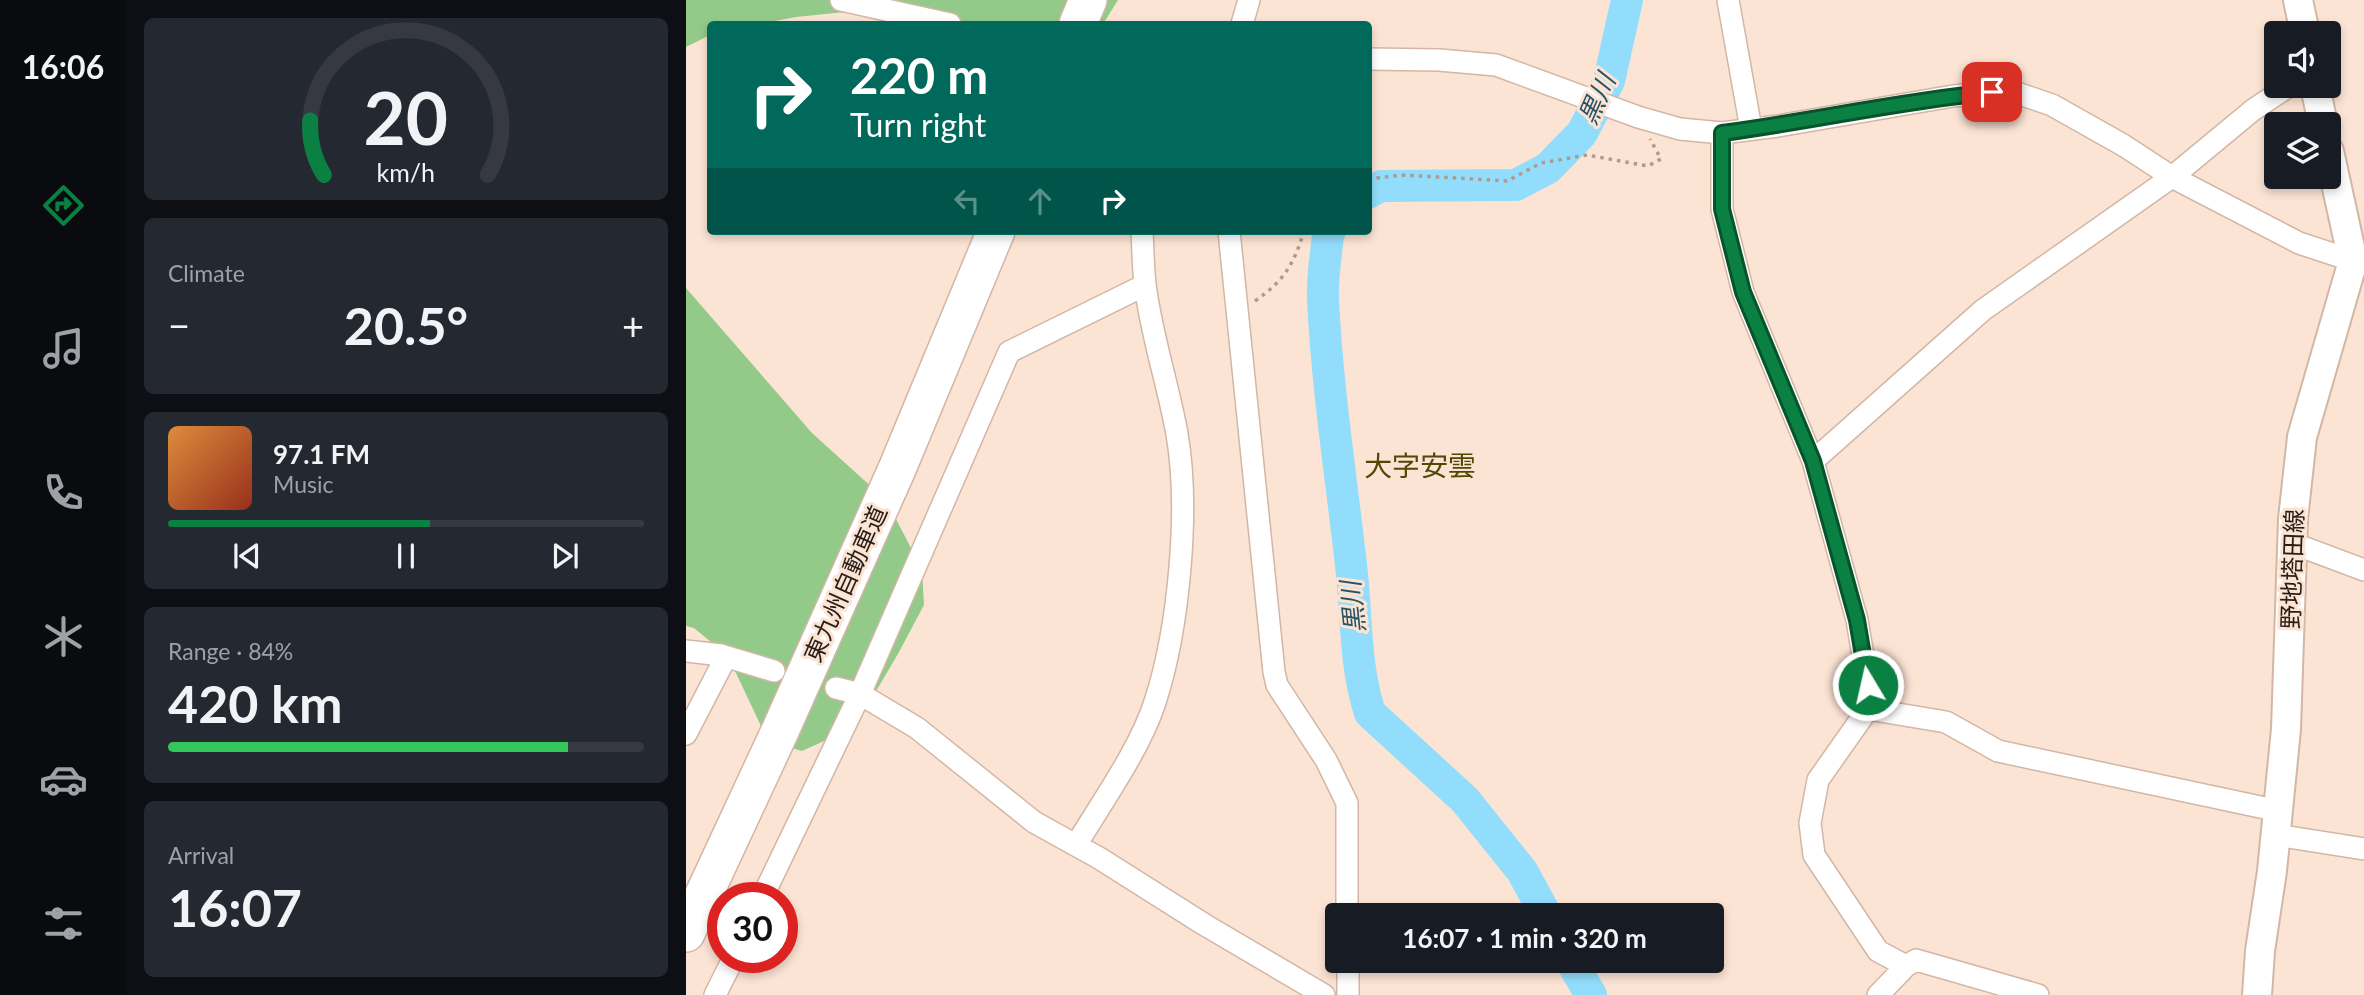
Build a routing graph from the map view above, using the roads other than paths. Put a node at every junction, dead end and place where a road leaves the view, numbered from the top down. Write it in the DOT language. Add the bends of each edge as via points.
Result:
graph roads {
  1 [pos="841,0"];
  2 [pos="1088,0"];
  3 [pos="1249,0"];
  4 [pos="1728,0"];
  5 [pos="2298,0"];
  6 [pos="936,21"];
  7 [pos="1079,21"];
  8 [pos="1243,21"];
  9 [pos="2302,21"];
  10 [pos="1372,58"];
  11 [pos="2271,98"];
  12 [pos="1751,129"];
  13 [pos="1722,133"];
  14 [pos="2172,177"];
  15 [pos="2339,189"];
  16 [pos="994,235"];
  17 [pos="1142,235"];
  18 [pos="1229,235"];
  19 [pos="2358,262"];
  20 [pos="1145,285"];
  21 [pos="1813,461"];
  22 [pos="2292,543"];
  23 [pos="2364,570"];
  24 [pos="686,651"];
  25 [pos="726,657"];
  26 [pos="774,670"];
  27 [pos="836,688"];
  28 [pos="860,694"];
  29 [pos="1868,709"];
  30 [pos="686,734"];
  31 [pos="2277,823"];
  32 [pos="1076,845"];
  33 [pos="2364,849"];
  34 [pos="770,882"];
  35 [pos="1348,903"];
  36 [pos="686,933"];
  37 [pos="1906,966"];
  38 [pos="726,973"];
  39 [pos="1348,973"];
  40 [pos="715,995"];
  41 [pos="1324,995"];
  42 [pos="1348,995"];
  43 [pos="1878,995"];
  44 [pos="2038,995"];
  45 [pos="2257,995"];
  1 -- 6 [label="street"];
  2 -- 7 [label="highway"];
  3 -- 8 [label="street"];
  4 -- 12 [label="street"];
  5 -- 9 [label="main road"];
  10 -- 13 [label="street" via="1496,65 1638,117 1680,129"];
  11 -- 14 [label="street"];
  12 -- 13 [label="street"];
  12 -- 14 [label="street" via="2011,91 2052,105"];
  13 -- 21 [label="street" via="1722,209 1743,292"];
  14 -- 19 [label="street" via="2299,243"];
  14 -- 21 [label="street" via="1983,310"];
  15 -- 19 [label="main road, 野地塔田線"];
  16 -- 36 [label="highway, 東九州自動車道" via="886,494"];
  17 -- 20 [label="street"];
  18 -- 35 [label="street" via="1274,672 1347,803"];
  19 -- 22 [label="main road, 野地塔田線" via="2302,437"];
  20 -- 28 [label="street" via="1009,352"];
  20 -- 32 [label="street" via="1177,434 1180,569 1155,703 1136,745"];
  21 -- 29 [label="street" via="1857,620"];
  22 -- 23 [label="street"];
  22 -- 31 [label="main road, 野地塔田線" via="2290,666"];
  24 -- 25 [label="street"];
  25 -- 26 [label="street"];
  25 -- 30 [label="street"];
  27 -- 28 [label="street"];
  28 -- 32 [label="street" via="917,728 1034,822"];
  28 -- 34 [label="street"];
  29 -- 31 [label="street" via="1946,722 1998,751"];
  29 -- 37 [label="street" via="1818,780 1810,823 1814,855 1878,951"];
  31 -- 33 [label="street"];
  31 -- 45 [label="main road, 野地塔田線"];
  32 -- 41 [label="street"];
  37 -- 43 [label="street"];
  37 -- 44 [label="street" via="1916,960"];
  38 -- 40 [label="street"];
  39 -- 42 [label="street"];
}
